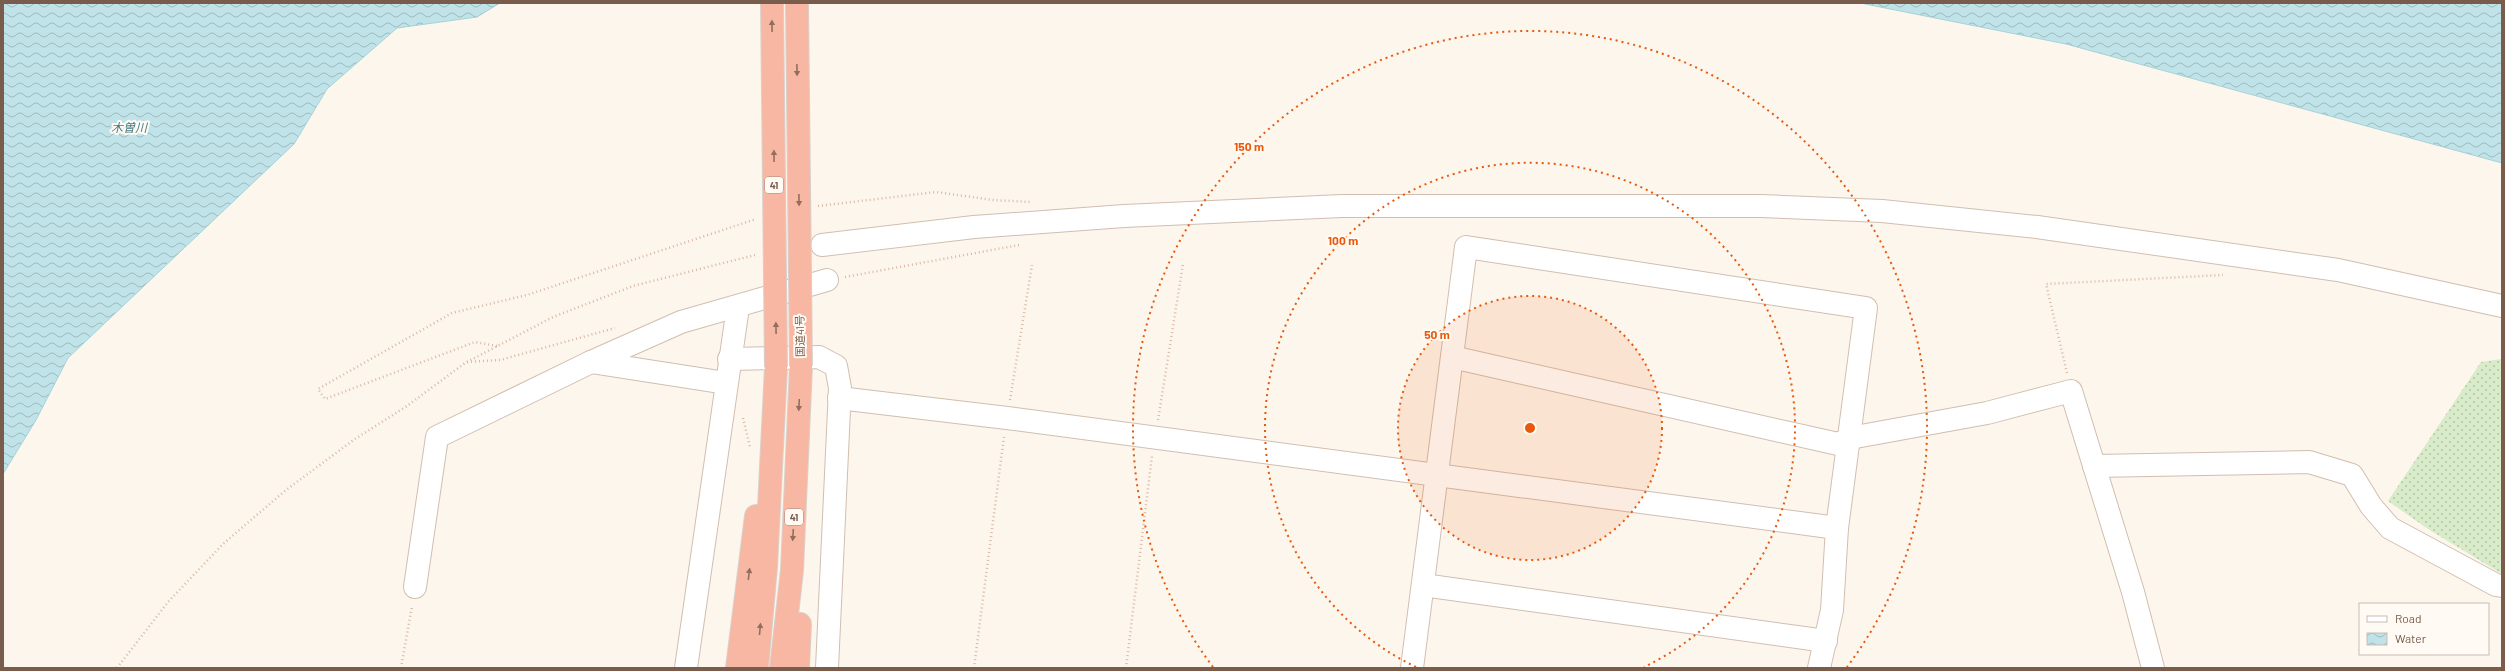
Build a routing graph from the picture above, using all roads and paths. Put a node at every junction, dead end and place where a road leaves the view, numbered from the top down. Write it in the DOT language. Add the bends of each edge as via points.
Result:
graph roads {
  1 [pos="772,3"];
  2 [pos="797,3"];
  3 [pos="1039,202"];
  4 [pos="813,206"];
  5 [pos="762,217"];
  6 [pos="1024,244"];
  7 [pos="822,245"];
  8 [pos="755,255"];
  9 [pos="1183,264"];
  10 [pos="1032,265"];
  11 [pos="2225,275"];
  12 [pos="827,280"];
  13 [pos="2502,306"];
  14 [pos="738,307"];
  15 [pos="623,328"];
  16 [pos="497,346"];
  17 [pos="1452,357"];
  18 [pos="729,359"];
  19 [pos="465,362"];
  20 [pos="591,362"];
  21 [pos="726,383"];
  22 [pos="2072,391"];
  23 [pos="839,398"];
  24 [pos="1007,418"];
  25 [pos="774,435"];
  26 [pos="1154,438"];
  27 [pos="1850,438"];
  28 [pos="2094,466"];
  29 [pos="1437,475"];
  30 [pos="1836,528"];
  31 [pos="792,570"];
  32 [pos="1423,585"];
  33 [pos="2502,586"];
  34 [pos="415,587"];
  35 [pos="1826,642"];
  36 [pos="117,668"];
  37 [pos="402,668"];
  38 [pos="686,668"];
  39 [pos="737,668"];
  40 [pos="757,668"];
  41 [pos="781,668"];
  42 [pos="798,668"];
  43 [pos="827,668"];
  44 [pos="974,668"];
  45 [pos="1126,668"];
  46 [pos="1412,668"];
  47 [pos="1819,668"];
  48 [pos="2152,668"];
  25 -- 1 [label="highway, 41, one-way, bridge" via="776,367"];
  2 -- 31 [label="highway, 国道41号 / 41, one-way, bridge" via="801,366"];
  3 -- 4 [label="path" via="993,200 936,192"];
  5 -- 16 [label="path" via="527,295 452,313 318,389 325,399 474,342"];
  6 -- 12 [label="path"];
  7 -- 13 [label="street" via="982,226 1334,206 1761,206 1882,211 2037,227 2338,270"];
  8 -- 16 [label="path" via="633,286 553,317"];
  9 -- 26 [label="path"];
  10 -- 24 [label="path"];
  11 -- 22 [label="path" via="2046,284"];
  12 -- 14 [label="street"];
  14 -- 18 [label="street"];
  14 -- 20 [label="street" via="681,322"];
  15 -- 19 [label="path" via="608,329 500,360"];
  16 -- 19 [label="path"];
  17 -- 27 [label="street" via="1838,444"];
  17 -- 27 [label="street" via="1466,248 1866,308"];
  17 -- 29 [label="street"];
  18 -- 21 [label="street"];
  18 -- 23 [label="street" via="819,357 836,366"];
  19 -- 36 [label="path" via="407,406 355,439 286,490 223,544 168,602"];
  20 -- 21 [label="street"];
  20 -- 34 [label="street" via="437,437"];
  21 -- 38 [label="street"];
  22 -- 27 [label="street" via="1987,413"];
  22 -- 28 [label="street"];
  23 -- 24 [label="street"];
  23 -- 43 [label="street"];
  24 -- 26 [label="street"];
  24 -- 44 [label="path"];
  39 -- 25 [label="highway, one-way" via="763,460"];
  40 -- 25 [label="highway, 41, one-way"];
  26 -- 29 [label="street"];
  26 -- 45 [label="path"];
  27 -- 30 [label="street"];
  28 -- 33 [label="street" via="2309,462 2330,468 2352,475 2371,506 2390,528"];
  28 -- 48 [label="street" via="2133,592"];
  29 -- 30 [label="street"];
  29 -- 32 [label="street"];
  30 -- 35 [label="street" via="1832,610"];
  31 -- 41 [label="highway, 国道41号 / 41"];
  31 -- 42 [label="highway" via="800,622"];
  32 -- 35 [label="street"];
  32 -- 46 [label="street"];
  34 -- 37 [label="path"];
  35 -- 47 [label="street"];
}
